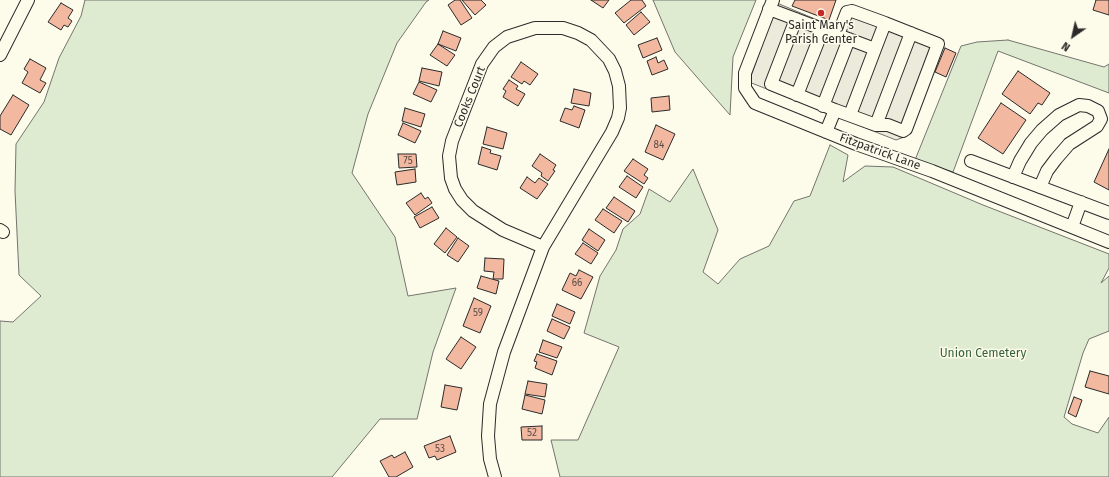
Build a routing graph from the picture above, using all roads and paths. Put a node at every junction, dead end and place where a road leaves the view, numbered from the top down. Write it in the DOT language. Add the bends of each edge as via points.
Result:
graph roads {
  1 [pos="28,0"];
  2 [pos="771,5"];
  3 [pos="796,19"];
  4 [pos="885,24"];
  5 [pos="823,29"];
  6 [pos="911,33"];
  7 [pos="838,35"];
  8 [pos="849,39"];
  9 [pos="875,49"];
  10 [pos="0,55"];
  11 [pos="797,96"];
  12 [pos="823,106"];
  13 [pos="835,110"];
  14 [pos="850,115"];
  15 [pos="876,125"];
  16 [pos="826,132"];
  17 [pos="971,161"];
  18 [pos="1013,177"];
  19 [pos="1040,187"];
  20 [pos="1081,202"];
  21 [pos="1109,213"];
  22 [pos="1072,227"];
  23 [pos="1109,242"];
  24 [pos="543,247"];
  25 [pos="495,477"];
  1 -- 10 [label="street"];
  2 -- 3 [label="street"];
  2 -- 16 [label="street, Fitzpatrick Lane" via="745,72 745,88 755,103"];
  3 -- 5 [label="street"];
  3 -- 11 [label="street" via="771,84"];
  4 -- 6 [label="street"];
  4 -- 7 [label="street" via="850,11"];
  4 -- 9 [label="street"];
  5 -- 7 [label="street"];
  5 -- 11 [label="street"];
  6 -- 15 [label="street"];
  6 -- 15 [label="street" via="938,44 906,129 903,131"];
  7 -- 8 [label="street"];
  8 -- 9 [label="street"];
  8 -- 12 [label="street"];
  9 -- 14 [label="street"];
  11 -- 12 [label="street"];
  12 -- 13 [label="street"];
  13 -- 14 [label="street"];
  13 -- 16 [label="street"];
  14 -- 15 [label="street"];
  16 -- 22 [label="street, Fitzpatrick Lane"];
  17 -- 18 [label="street"];
  18 -- 19 [label="street"];
  18 -- 19 [label="street" via="1030,143 1059,115 1079,105 1098,111 1101,119 1097,126 1069,144 1047,171"];
  19 -- 20 [label="street"];
  20 -- 21 [label="street"];
  20 -- 22 [label="street"];
  22 -- 23 [label="street, Fitzpatrick Lane"];
  24 -- 24 [label="street, Cooks Court" via="612,132 620,108 620,86 609,59 591,40 563,28 535,28 524,31 507,37 494,47 482,64 449,156 455,189 473,211 503,230"];
  24 -- 25 [label="street, Cooks Court" via="504,352 490,404 488,436"];
}
